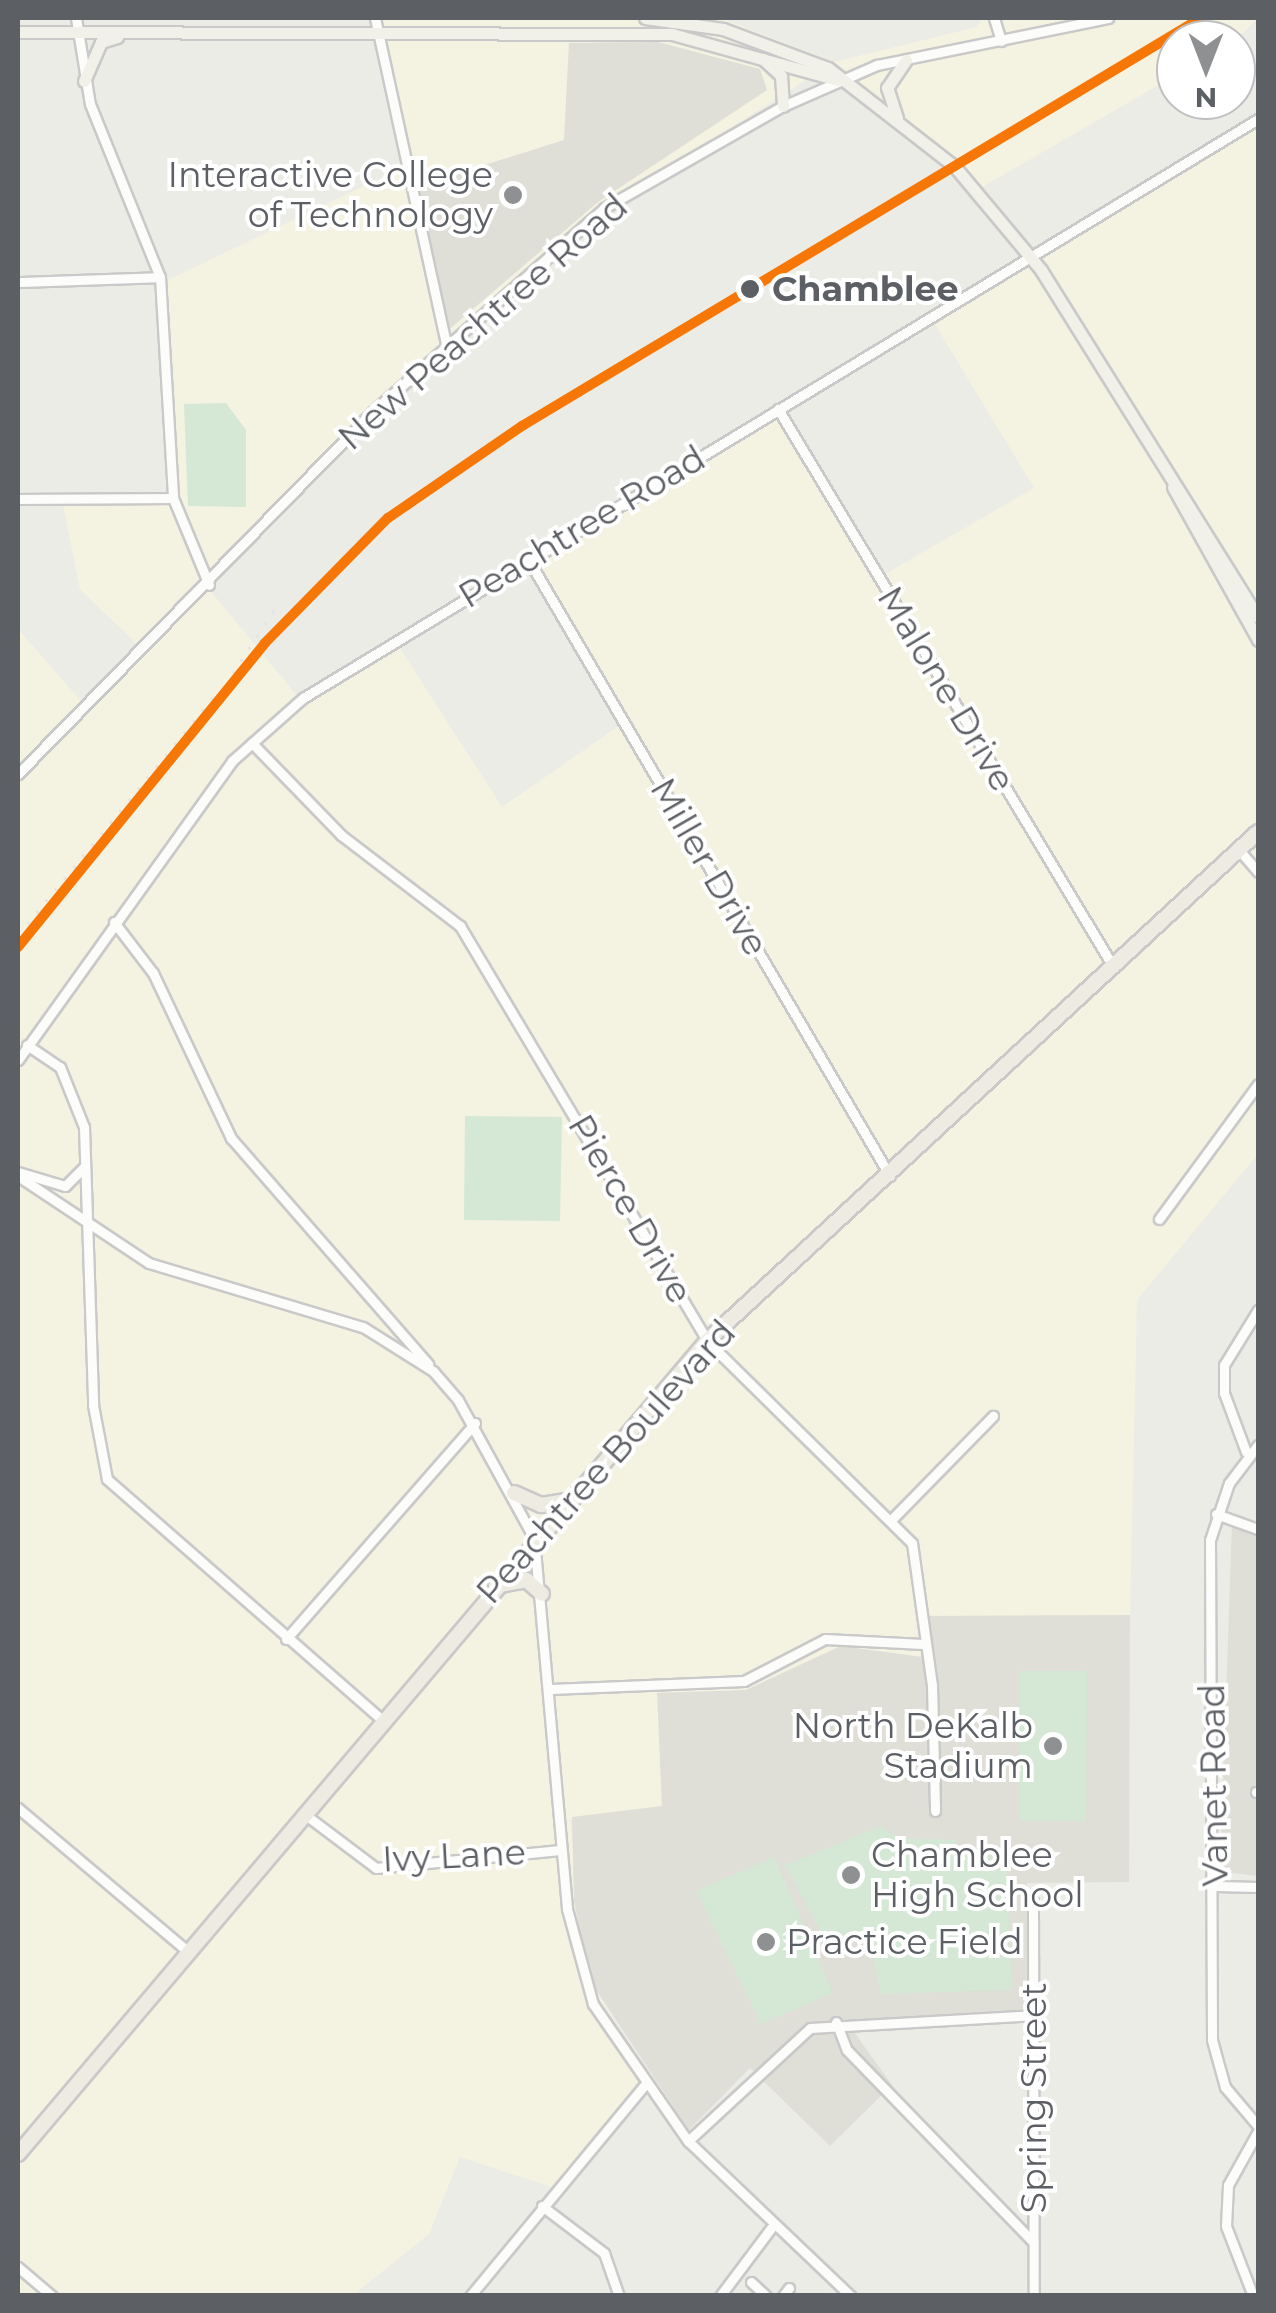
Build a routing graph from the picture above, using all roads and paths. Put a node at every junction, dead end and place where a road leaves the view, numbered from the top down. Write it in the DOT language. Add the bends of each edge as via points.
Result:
graph roads {
  1 [pos="76,18"];
  2 [pos="375,18"];
  3 [pos="645,18"];
  4 [pos="994,18"];
  5 [pos="1108,18"];
  6 [pos="18,32"];
  7 [pos="76,33"];
  8 [pos="127,34"];
  9 [pos="378,34"];
  10 [pos="1001,42"];
  11 [pos="747,48"];
  12 [pos="906,60"];
  13 [pos="84,80"];
  14 [pos="838,80"];
  15 [pos="783,106"];
  16 [pos="1258,119"];
  17 [pos="899,122"];
  18 [pos="1032,258"];
  19 [pos="160,277"];
  20 [pos="18,282"];
  21 [pos="446,344"];
  22 [pos="778,409"];
  23 [pos="1173,487"];
  24 [pos="173,498"];
  25 [pos="18,499"];
  26 [pos="528,559"];
  27 [pos="233,564"];
  28 [pos="202,569"];
  29 [pos="209,585"];
  30 [pos="1258,617"];
  31 [pos="1258,640"];
  32 [pos="252,743"];
  33 [pos="18,774"];
  34 [pos="1258,832"];
  35 [pos="1239,850"];
  36 [pos="1258,872"];
  37 [pos="114,922"];
  38 [pos="1114,968"];
  39 [pos="27,1046"];
  40 [pos="18,1060"];
  41 [pos="1258,1084"];
  42 [pos="87,1158"];
  43 [pos="18,1174"];
  44 [pos="890,1176"];
  45 [pos="1159,1218"];
  46 [pos="91,1230"];
  47 [pos="1258,1310"];
  48 [pos="707,1341"];
  49 [pos="433,1371"];
  50 [pos="993,1416"];
  51 [pos="475,1423"];
  52 [pos="1258,1444"];
  53 [pos="1246,1452"];
  54 [pos="514,1494"];
  55 [pos="568,1500"];
  56 [pos="1216,1514"];
  57 [pos="893,1518"];
  58 [pos="1258,1529"];
  59 [pos="534,1538"];
  60 [pos="488,1593"];
  61 [pos="542,1594"];
  62 [pos="286,1639"];
  63 [pos="923,1644"];
  64 [pos="552,1689"];
  65 [pos="570,1694"];
  66 [pos="552,1704"];
  67 [pos="382,1720"];
  68 [pos="18,1808"];
  69 [pos="934,1811"];
  70 [pos="303,1813"];
  71 [pos="560,1850"];
  72 [pos="1217,1886"];
  73 [pos="1258,1887"];
  74 [pos="1033,1901"];
  75 [pos="188,1950"];
  76 [pos="1034,2015"];
  77 [pos="836,2022"];
  78 [pos="644,2086"];
  79 [pos="1258,2128"];
  80 [pos="688,2141"];
  81 [pos="18,2154"];
  82 [pos="542,2206"];
  83 [pos="772,2228"];
  84 [pos="1034,2243"];
  85 [pos="18,2268"];
  86 [pos="750,2282"];
  87 [pos="52,2296"];
  88 [pos="470,2296"];
  89 [pos="619,2296"];
  90 [pos="720,2296"];
  91 [pos="766,2296"];
  92 [pos="850,2296"];
  93 [pos="1034,2296"];
  94 [pos="1253,2296"];
  1 -- 7 [label="street"];
  2 -- 9 [label="street"];
  3 -- 14 [label="main road" via="746,36"];
  4 -- 10 [label="street"];
  5 -- 10 [label="street, New Peachtree Road"];
  6 -- 7 [label="main road"];
  7 -- 8 [label="main road"];
  7 -- 13 [label="street"];
  8 -- 9 [label="main road"];
  8 -- 13 [label="main road" via="102,42"];
  9 -- 11 [label="main road" via="652,33"];
  9 -- 21 [label="street"];
  10 -- 12 [label="street, New Peachtree Road"];
  11 -- 14 [label="main road"];
  11 -- 15 [label="main road" via="782,76"];
  12 -- 14 [label="street, New Peachtree Road"];
  12 -- 17 [label="main road" via="887,88"];
  13 -- 19 [label="street"];
  14 -- 15 [label="street, New Peachtree Road"];
  14 -- 17 [label="main road"];
  15 -- 21 [label="street, New Peachtree Road" via="604,208"];
  16 -- 18 [label="street, Peachtree Road"];
  17 -- 18 [label="main road" via="955,167"];
  18 -- 22 [label="street, Peachtree Road"];
  18 -- 23 [label="main road"];
  19 -- 20 [label="street"];
  19 -- 24 [label="street"];
  21 -- 27 [label="street, New Peachtree Road" via="298,484"];
  22 -- 26 [label="street, Peachtree Road"];
  22 -- 38 [label="street, Malone Drive"];
  23 -- 30 [label="main road"];
  23 -- 31 [label="main road"];
  24 -- 25 [label="street"];
  24 -- 28 [label="street"];
  26 -- 32 [label="street, Peachtree Road" via="303,698"];
  26 -- 44 [label="street, Miller Drive"];
  27 -- 28 [label="street"];
  27 -- 29 [label="street, New Peachtree Road"];
  28 -- 29 [label="street"];
  29 -- 33 [label="street, New Peachtree Road"];
  32 -- 37 [label="street, Peachtree Road"];
  32 -- 48 [label="street, Pierce Drive" via="341,835 460,926"];
  34 -- 35 [label="highway, Peachtree Boulevard"];
  35 -- 36 [label="street"];
  35 -- 38 [label="highway, Peachtree Boulevard"];
  37 -- 39 [label="street, Peachtree Road"];
  37 -- 49 [label="street" via="153,973 231,1138"];
  38 -- 44 [label="highway, Peachtree Boulevard"];
  39 -- 40 [label="street, Peachtree Road"];
  39 -- 42 [label="street" via="66,1078"];
  41 -- 45 [label="street"];
  42 -- 43 [label="street" via="65,1186"];
  42 -- 46 [label="street"];
  43 -- 46 [label="street"];
  44 -- 48 [label="highway, Peachtree Boulevard"];
  46 -- 49 [label="street" via="149,1263 363,1328"];
  46 -- 62 [label="street" via="93,1405 107,1478"];
  47 -- 53 [label="street" via="1224,1364 1224,1393"];
  48 -- 55 [label="highway, Peachtree Boulevard"];
  48 -- 57 [label="street, Pierce Drive"];
  49 -- 51 [label="street"];
  50 -- 57 [label="street"];
  51 -- 54 [label="street"];
  51 -- 62 [label="street"];
  52 -- 53 [label="street"];
  53 -- 56 [label="street, Vanet Road"];
  54 -- 55 [label="highway" via="540,1505"];
  54 -- 59 [label="street"];
  55 -- 59 [label="highway, Peachtree Boulevard"];
  56 -- 58 [label="street"];
  56 -- 72 [label="street, Vanet Road"];
  57 -- 63 [label="street, Pierce Drive" via="917,1560"];
  59 -- 60 [label="highway, Peachtree Boulevard"];
  59 -- 61 [label="street"];
  60 -- 61 [label="highway" via="526,1580"];
  60 -- 67 [label="highway, Peachtree Boulevard"];
  61 -- 64 [label="street"];
  62 -- 67 [label="street"];
  63 -- 65 [label="street" via="826,1639 744,1681"];
  63 -- 69 [label="street, Pierce Drive"];
  64 -- 65 [label="street"];
  64 -- 66 [label="street"];
  65 -- 66 [label="street"];
  66 -- 71 [label="street"];
  67 -- 70 [label="highway, Peachtree Boulevard"];
  68 -- 75 [label="street"];
  70 -- 71 [label="street, Ivy Lane" via="376,1868"];
  70 -- 75 [label="highway, Peachtree Boulevard"];
  71 -- 78 [label="street" via="576,1962"];
  72 -- 73 [label="street"];
  72 -- 79 [label="street, Vanet Road" via="1212,2040 1225,2088"];
  74 -- 76 [label="street, Spring Street"];
  75 -- 81 [label="highway, Peachtree Boulevard"];
  76 -- 77 [label="street"];
  76 -- 84 [label="street, Spring Street"];
  77 -- 80 [label="street" via="789,2038"];
  77 -- 84 [label="street" via="847,2050"];
  78 -- 80 [label="street"];
  78 -- 82 [label="street"];
  79 -- 94 [label="street" via="1228,2185 1226,2226"];
  80 -- 83 [label="street"];
  82 -- 88 [label="street"];
  82 -- 89 [label="street" via="604,2253"];
  83 -- 90 [label="street"];
  83 -- 92 [label="street"];
  84 -- 93 [label="street, Spring Street"];
  85 -- 87 [label="street"];
  86 -- 91 [label="street"];
}
